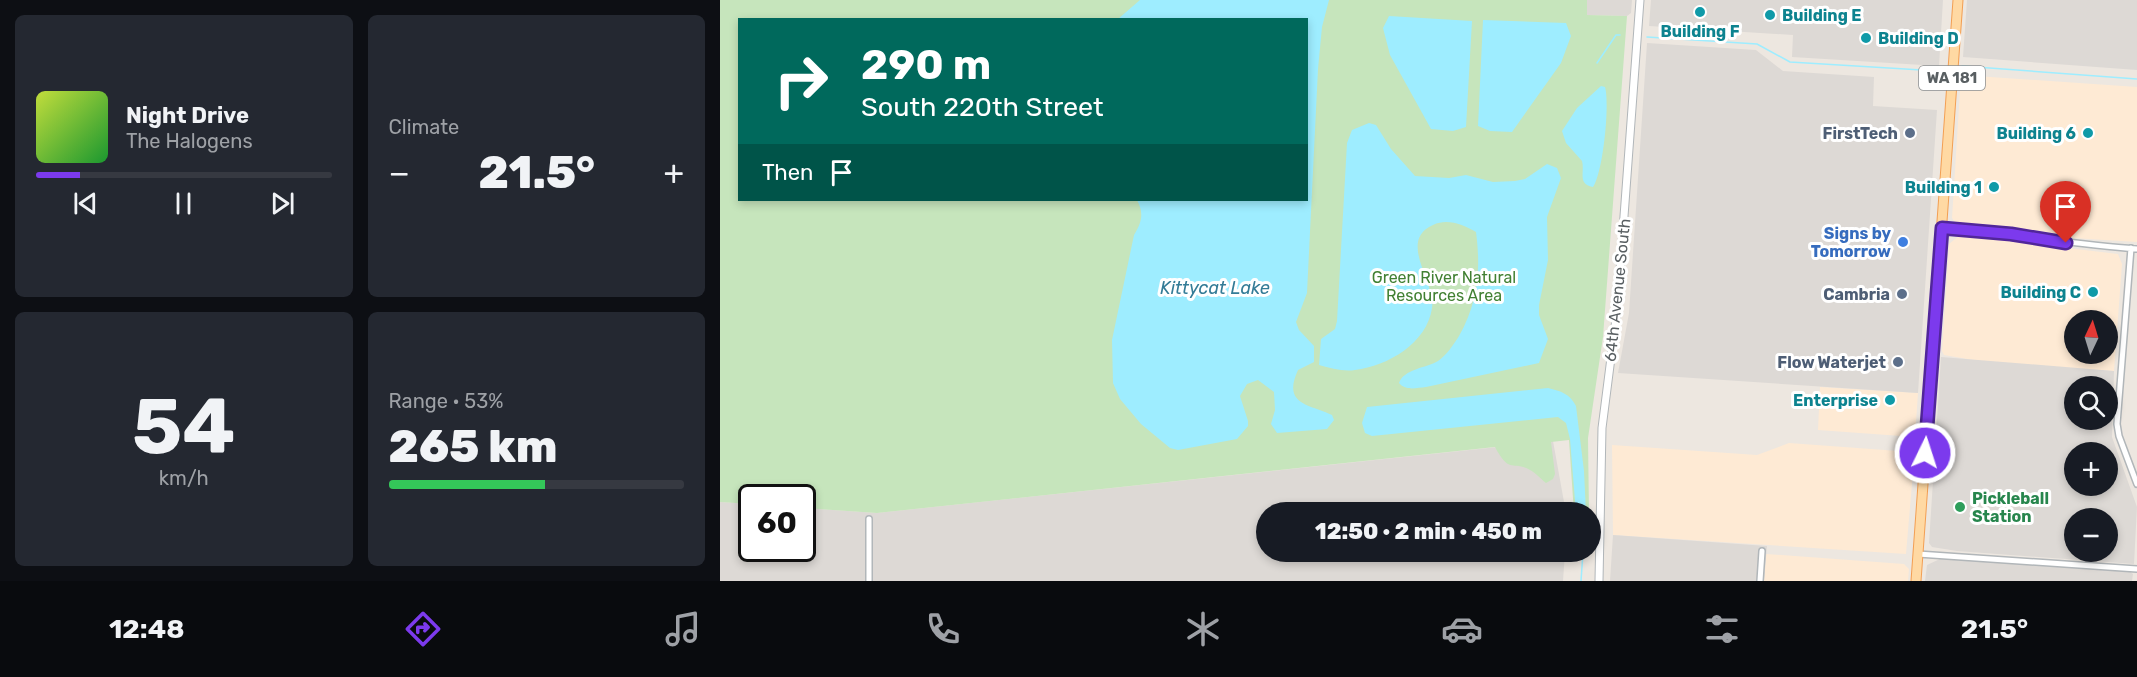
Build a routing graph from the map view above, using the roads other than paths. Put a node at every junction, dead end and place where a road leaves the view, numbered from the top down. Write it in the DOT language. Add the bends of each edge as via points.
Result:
graph roads {
  1 [pos="1640,0"];
  2 [pos="1958,0"];
  3 [pos="1942,228"];
  4 [pos="2134,249"];
  5 [pos="2137,484"];
  6 [pos="868,519"];
  7 [pos="1762,551"];
  8 [pos="1918,554"];
  9 [pos="2137,569"];
  10 [pos="869,581"];
  11 [pos="1599,581"];
  12 [pos="1760,581"];
  13 [pos="1916,581"];
  1 -- 11 [label="street, 64th Avenue South" via="1618,306 1602,428"];
  2 -- 3 [label="main road, WA 181"];
  3 -- 4 [label="street"];
  3 -- 8 [label="main road, WA 181"];
  4 -- 5 [label="street" via="2117,424"];
  6 -- 10 [label="street"];
  7 -- 12 [label="street"];
  8 -- 9 [label="street"];
  8 -- 13 [label="main road, WA 181"];
}
